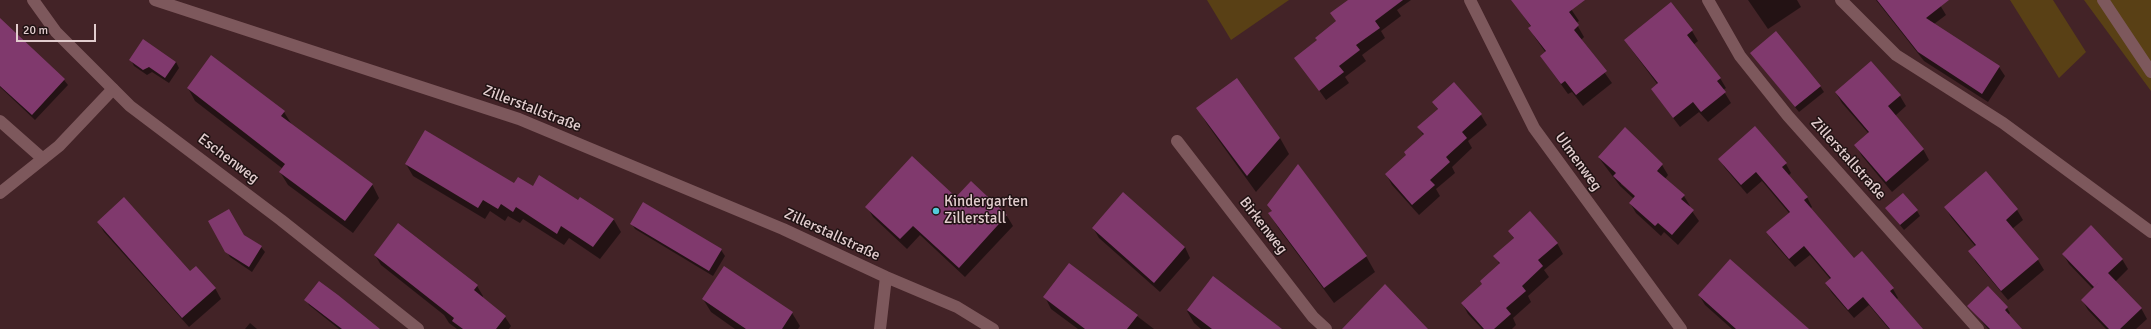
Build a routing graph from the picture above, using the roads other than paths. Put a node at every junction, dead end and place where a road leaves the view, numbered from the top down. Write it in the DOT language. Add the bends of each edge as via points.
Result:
graph roads {
  1 [pos="33,0"];
  2 [pos="155,0"];
  3 [pos="1470,0"];
  4 [pos="1708,0"];
  5 [pos="1841,0"];
  6 [pos="2103,0"];
  7 [pos="2151,72"];
  8 [pos="113,89"];
  9 [pos="0,121"];
  10 [pos="1177,141"];
  11 [pos="43,159"];
  12 [pos="0,193"];
  13 [pos="2151,232"];
  14 [pos="886,277"];
  15 [pos="418,329"];
  16 [pos="880,329"];
  17 [pos="993,329"];
  18 [pos="1326,329"];
  19 [pos="1681,329"];
  20 [pos="1978,329"];
  1 -- 8 [label="street, Eschenweg" via="56,32"];
  2 -- 14 [label="street, Zillerstallstraße" via="519,119 783,229"];
  3 -- 19 [label="street, Ulmenweg" via="1534,128"];
  4 -- 20 [label="street, Zillerstallstraße" via="1740,56 1788,116"];
  5 -- 13 [label="street" via="1896,55 2003,123"];
  6 -- 7 [label="street"];
  8 -- 11 [label="street" via="60,146"];
  8 -- 15 [label="street, Eschenweg" via="130,106 281,220"];
  9 -- 11 [label="street"];
  10 -- 18 [label="street, Birkenweg" via="1313,317"];
  11 -- 12 [label="street"];
  14 -- 16 [label="street, Zillerstallstraße"];
  14 -- 17 [label="street, Zillerstallstraße" via="957,308"];
}
